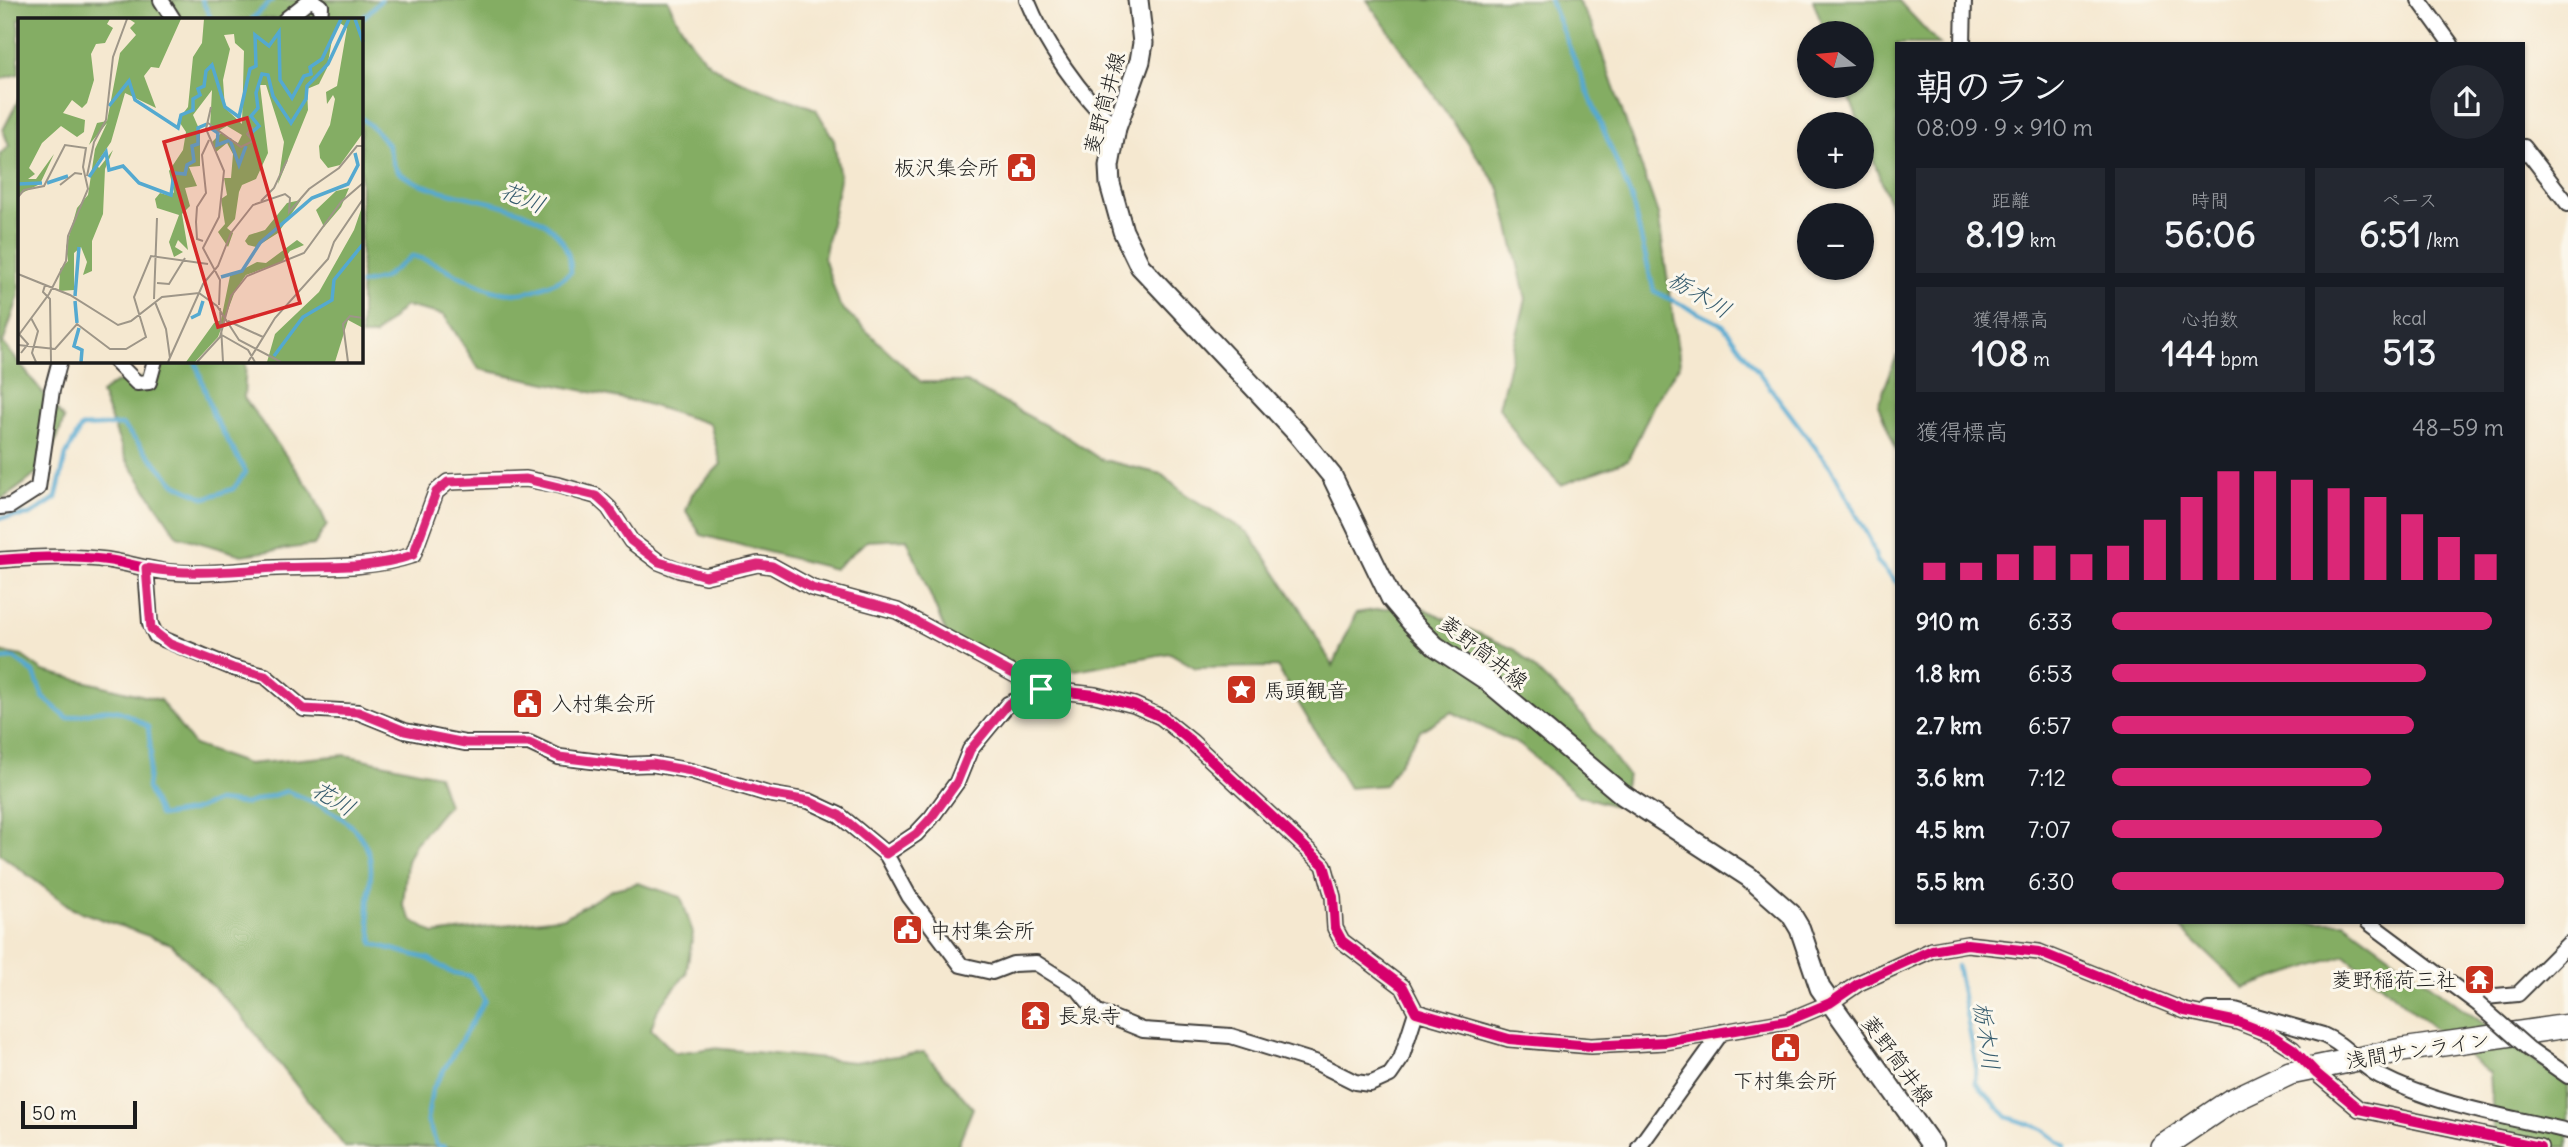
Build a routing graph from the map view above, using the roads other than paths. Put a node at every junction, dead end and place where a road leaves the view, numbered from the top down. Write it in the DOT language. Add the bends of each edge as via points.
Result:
graph roads {
  1 [pos="162,0"];
  2 [pos="311,0"];
  3 [pos="1027,0"];
  4 [pos="1138,0"];
  5 [pos="1964,0"];
  6 [pos="2419,0"];
  7 [pos="172,18"];
  8 [pos="287,18"];
  9 [pos="320,18"];
  10 [pos="1964,42"];
  11 [pos="2450,42"];
  12 [pos="1116,128"];
  13 [pos="2525,148"];
  14 [pos="2568,204"];
  15 [pos="59,362"];
  16 [pos="116,362"];
  17 [pos="154,362"];
  18 [pos="0,507"];
  19 [pos="0,560"];
  20 [pos="146,568"];
  21 [pos="1041,689"];
  22 [pos="886,854"];
  23 [pos="2371,924"];
  24 [pos="2568,944"];
  25 [pos="2476,1001"];
  26 [pos="1830,1003"];
  27 [pos="2185,1010"];
  28 [pos="1416,1012"];
  29 [pos="2568,1026"];
  30 [pos="1722,1032"];
  31 [pos="2293,1049"];
  32 [pos="2354,1060"];
  33 [pos="2317,1074"];
  34 [pos="2568,1076"];
  35 [pos="2568,1131"];
  36 [pos="1639,1147"];
  37 [pos="1933,1147"];
  38 [pos="2162,1147"];
  39 [pos="2540,1147"];
  1 -- 7 [label="street"];
  2 -- 8 [label="street"];
  2 -- 9 [label="street" via="321,6"];
  3 -- 12 [label="street" via="1037,25"];
  4 -- 12 [label="main road, 菱野筒井線" via="1143,43 1140,61"];
  5 -- 10 [label="street"];
  6 -- 11 [label="street"];
  12 -- 26 [label="main road, 菱野筒井線" via="1110,184 1130,250 1150,279 1332,476 1391,598 1412,624 1623,795 1749,877 1780,903 1800,929 1820,988"];
  13 -- 14 [label="street"];
  15 -- 18 [label="street" via="38,488 10,506"];
  16 -- 17 [label="street" via="138,383 149,383"];
  19 -- 20 [label="street" via="106,559"];
  20 -- 21 [label="street" via="216,574 392,562 413,555 436,492 448,482 526,479 596,496 631,541 659,562 705,576 758,564 772,566 812,588 897,611"];
  20 -- 22 [label="street" via="149,623 156,636 233,668 265,676 304,709 358,712 405,731 465,743 529,743 559,757 691,771 809,801 839,815"];
  21 -- 22 [label="street" via="1008,704 970,750 957,782 931,818"];
  21 -- 28 [label="street" via="1070,690 1134,705 1161,717 1192,742 1324,865 1335,928 1342,941 1403,988"];
  22 -- 28 [label="street" via="909,896 961,965 992,972 1013,964 1036,963 1079,990 1096,1011 1143,1030 1231,1036 1370,1084 1390,1075 1401,1059"];
  23 -- 25 [label="street"];
  24 -- 25 [label="street" via="2518,994"];
  25 -- 34 [label="street, bridge" via="2529,1049"];
  26 -- 27 [label="street" via="1859,983 1925,953 1967,944 2039,952"];
  26 -- 30 [label="street" via="1787,1021"];
  26 -- 37 [label="main road, 菱野筒井線"];
  27 -- 31 [label="street" via="2238,1022"];
  27 -- 32 [label="street" via="2235,1010 2297,1027 2336,1041"];
  28 -- 30 [label="street" via="1509,1039 1591,1046 1665,1042"];
  29 -- 32 [label="main road, 浅間サンライン"];
  30 -- 36 [label="street"];
  32 -- 35 [label="street" via="2380,1076 2439,1099"];
  32 -- 38 [label="main road, 浅間サンライン" via="2290,1073 2230,1102"];
  33 -- 39 [label="street" via="2359,1109"];
}
